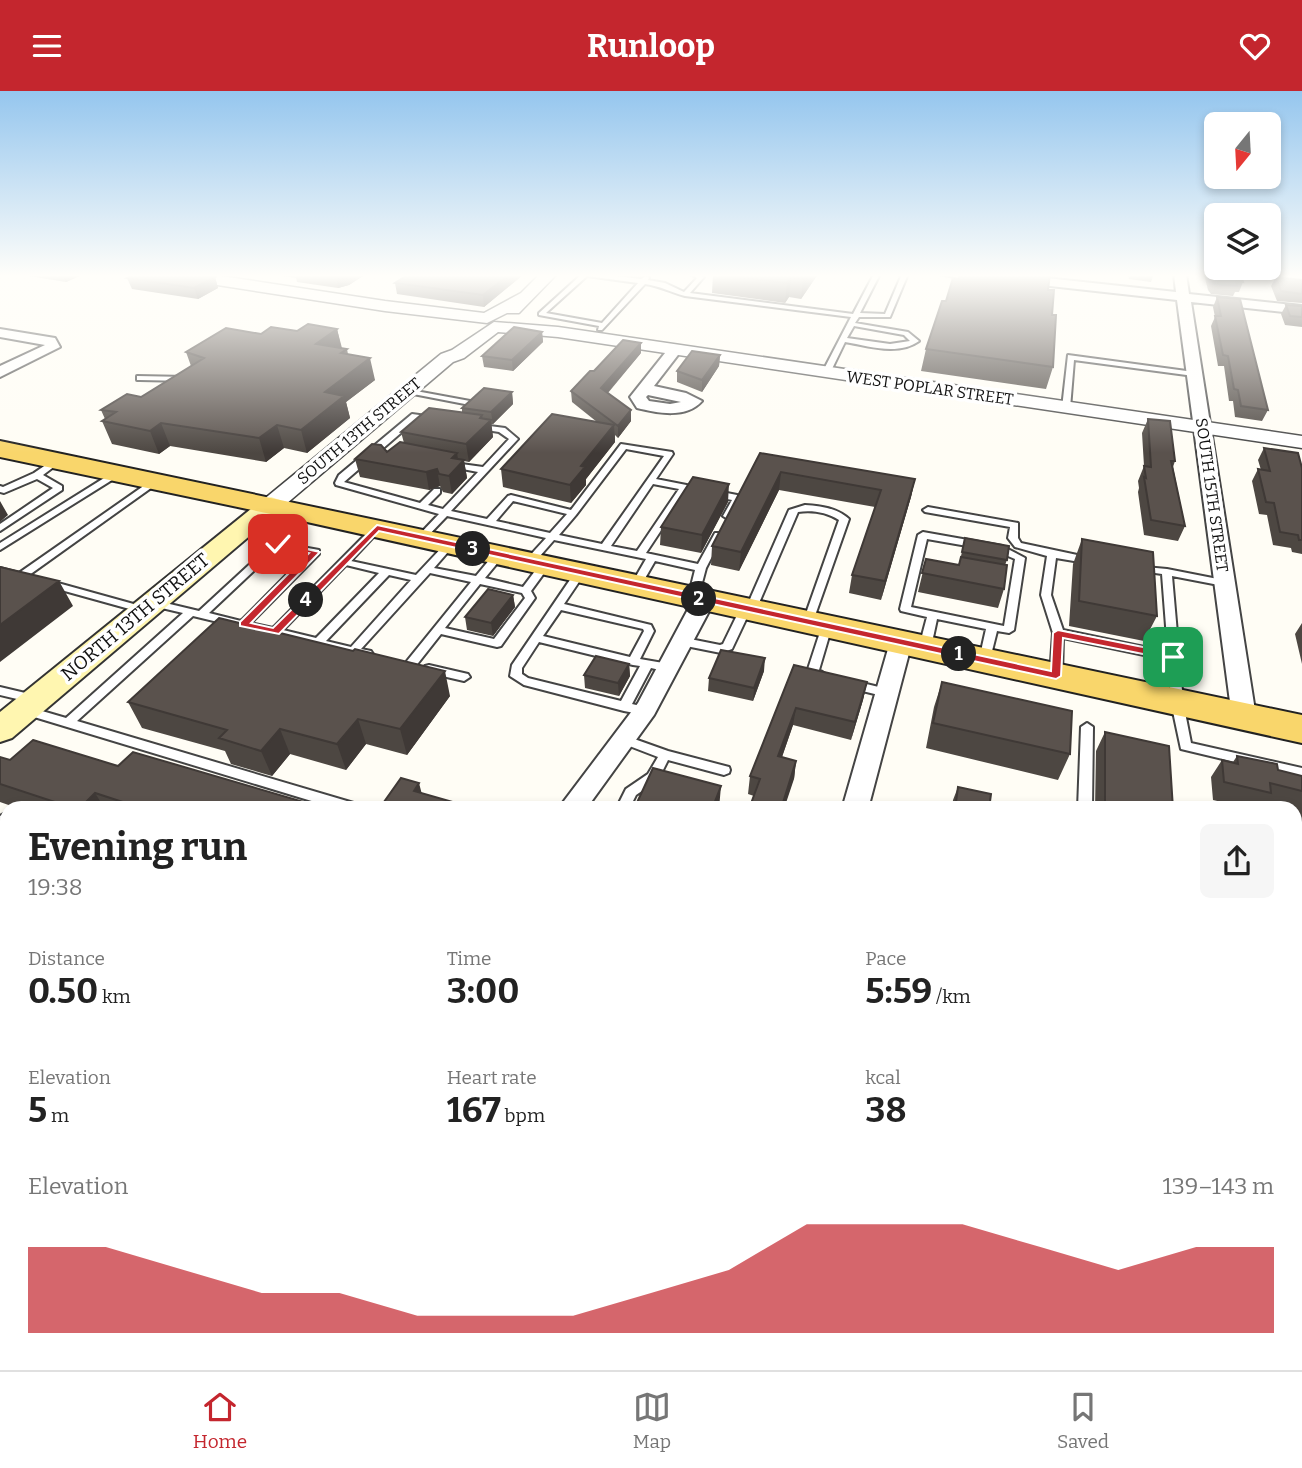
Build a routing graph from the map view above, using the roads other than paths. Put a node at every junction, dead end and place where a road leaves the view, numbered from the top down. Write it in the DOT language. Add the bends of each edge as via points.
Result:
graph roads {
  1 [pos="4,334"];
  2 [pos="478,334"];
  3 [pos="605,334"];
  4 [pos="847,334"];
  5 [pos="907,334"];
  6 [pos="1188,334"];
  7 [pos="844,340"];
  8 [pos="674,351"];
  9 [pos="32,359"];
  10 [pos="0,372"];
  11 [pos="826,373"];
  12 [pos="1194,374"];
  13 [pos="140,378"];
  14 [pos="0,379"];
  15 [pos="189,382"];
  16 [pos="643,389"];
  17 [pos="408,391"];
  18 [pos="470,403"];
  19 [pos="1066,408"];
  20 [pos="385,410"];
  21 [pos="415,416"];
  22 [pos="440,420"];
  23 [pos="464,424"];
  24 [pos="1202,428"];
  25 [pos="1302,442"];
  26 [pos="375,449"];
  27 [pos="388,452"];
  28 [pos="5,454"];
  29 [pos="440,462"];
  30 [pos="461,466"];
  31 [pos="48,468"];
  32 [pos="484,470"];
  33 [pos="117,473"];
  34 [pos="452,475"];
  35 [pos="375,480"];
  36 [pos="155,481"];
  37 [pos="650,481"];
  38 [pos="339,483"];
  39 [pos="684,488"];
  40 [pos="1,490"];
  41 [pos="364,490"];
  42 [pos="437,491"];
  43 [pos="424,504"];
  44 [pos="271,505"];
  45 [pos="928,510"];
  46 [pos="445,511"];
  47 [pos="573,513"];
  48 [pos="490,522"];
  49 [pos="0,528"];
  50 [pos="377,528"];
  51 [pos="435,541"];
  52 [pos="0,547"];
  53 [pos="604,548"];
  54 [pos="1052,554"];
  55 [pos="344,562"];
  56 [pos="530,562"];
  57 [pos="916,562"];
  58 [pos="1103,562"];
  59 [pos="929,564"];
  60 [pos="643,566"];
  61 [pos="1129,566"];
  62 [pos="427,569"];
  63 [pos="0,571"];
  64 [pos="386,572"];
  65 [pos="1167,572"];
  66 [pos="580,573"];
  67 [pos="21,576"];
  68 [pos="419,579"];
  69 [pos="1004,579"];
  70 [pos="478,580"];
  71 [pos="1016,581"];
  72 [pos="1224,583"];
  73 [pos="699,589"];
  74 [pos="149,606"];
  75 [pos="558,606"];
  76 [pos="748,610"];
  77 [pos="196,613"];
  78 [pos="933,615"];
  79 [pos="244,624"];
  80 [pos="818,624"];
  81 [pos="992,627"];
  82 [pos="439,630"];
  83 [pos="275,631"];
  84 [pos="1058,633"];
  85 [pos="536,638"];
  86 [pos="680,641"];
  87 [pos="319,642"];
  88 [pos="913,644"];
  89 [pos="354,650"];
  90 [pos="377,656"];
  91 [pos="1173,657"];
  92 [pos="985,660"];
  93 [pos="634,661"];
  94 [pos="658,666"];
  95 [pos="1056,676"];
  96 [pos="464,677"];
  97 [pos="0,691"];
  98 [pos="887,693"];
  99 [pos="1177,702"];
  100 [pos="30,705"];
  101 [pos="634,709"];
  102 [pos="1244,717"];
  103 [pos="68,723"];
  104 [pos="1087,726"];
  105 [pos="1302,729"];
  106 [pos="0,730"];
  107 [pos="624,739"];
  108 [pos="665,755"];
  109 [pos="723,771"];
  110 [pos="1302,773"];
  111 [pos="330,801"];
  112 [pos="577,801"];
  113 [pos="626,801"];
  114 [pos="857,801"];
  115 [pos="1085,801"];
  1 -- 9 [label="street" via="50,341 54,347"];
  2 -- 17 [label="street, SOUTH 13TH STREET"];
  3 -- 8 [label="street, WEST POPLAR STREET"];
  4 -- 7 [label="lane"];
  5 -- 7 [label="lane" via="915,341 896,346"];
  6 -- 12 [label="street, SOUTH 15TH STREET"];
  7 -- 11 [label="lane"];
  8 -- 11 [label="street, WEST POPLAR STREET"];
  8 -- 16 [label="street"];
  9 -- 10 [label="street"];
  9 -- 14 [label="street"];
  11 -- 19 [label="street, WEST POPLAR STREET"];
  12 -- 19 [label="lane" via="1071,357"];
  12 -- 24 [label="street, SOUTH 15TH STREET"];
  13 -- 15 [label="lane" via="173,377"];
  17 -- 18 [label="lane"];
  17 -- 20 [label="street, SOUTH 13TH STREET"];
  19 -- 24 [label="street, WEST POPLAR STREET"];
  20 -- 21 [label="lane"];
  20 -- 44 [label="street, SOUTH 13TH STREET"];
  21 -- 22 [label="lane"];
  21 -- 26 [label="lane"];
  23 -- 32 [label="lane" via="502,430 514,439"];
  24 -- 25 [label="street, WEST POPLAR STREET"];
  24 -- 72 [label="street, SOUTH 15TH STREET"];
  26 -- 27 [label="lane"];
  26 -- 38 [label="lane"];
  28 -- 31 [label="main road"];
  29 -- 30 [label="lane"];
  30 -- 32 [label="lane"];
  30 -- 34 [label="lane"];
  31 -- 33 [label="main road"];
  31 -- 40 [label="lane"];
  31 -- 49 [label="lane" via="59,488"];
  32 -- 46 [label="lane"];
  33 -- 36 [label="main road"];
  33 -- 52 [label="lane"];
  35 -- 41 [label="lane"];
  36 -- 44 [label="main road"];
  36 -- 67 [label="lane"];
  37 -- 39 [label="lane"];
  37 -- 47 [label="lane" via="669,454 624,446"];
  37 -- 53 [label="lane"];
  38 -- 41 [label="lane"];
  39 -- 60 [label="lane"];
  39 -- 73 [label="lane" via="737,498"];
  41 -- 43 [label="lane" via="406,496"];
  42 -- 43 [label="lane"];
  43 -- 46 [label="lane"];
  44 -- 50 [label="main road"];
  44 -- 74 [label="main road, NORTH 13TH STREET"];
  45 -- 54 [label="lane" via="1015,525 1013,537 1018,545"];
  46 -- 48 [label="lane"];
  46 -- 51 [label="lane"];
  47 -- 48 [label="lane" via="511,498"];
  47 -- 56 [label="lane"];
  48 -- 56 [label="lane"];
  50 -- 51 [label="main road"];
  50 -- 55 [label="lane"];
  51 -- 56 [label="main road"];
  51 -- 62 [label="lane"];
  53 -- 56 [label="lane"];
  53 -- 60 [label="lane"];
  54 -- 58 [label="lane"];
  54 -- 84 [label="lane" via="1046,595"];
  55 -- 64 [label="lane"];
  55 -- 83 [label="lane"];
  56 -- 66 [label="main road"];
  56 -- 70 [label="lane"];
  56 -- 70 [label="lane"];
  56 -- 82 [label="lane" via="530,598 497,643"];
  57 -- 59 [label="lane"];
  57 -- 71 [label="lane" via="922,535 999,548 1020,558"];
  57 -- 78 [label="lane" via="905,609"];
  60 -- 66 [label="main road"];
  60 -- 73 [label="main road"];
  61 -- 65 [label="lane"];
  62 -- 68 [label="lane"];
  62 -- 70 [label="lane"];
  63 -- 67 [label="lane"];
  64 -- 68 [label="lane"];
  64 -- 87 [label="lane"];
  65 -- 72 [label="lane"];
  65 -- 91 [label="lane"];
  66 -- 75 [label="lane"];
  67 -- 74 [label="lane"];
  68 -- 89 [label="lane"];
  69 -- 71 [label="lane"];
  70 -- 82 [label="lane"];
  71 -- 81 [label="lane" via="1009,630"];
  72 -- 102 [label="street, SOUTH 15TH STREET"];
  73 -- 76 [label="main road"];
  73 -- 86 [label="street"];
  74 -- 77 [label="lane"];
  74 -- 100 [label="main road, NORTH 13TH STREET"];
  75 -- 85 [label="lane"];
  75 -- 93 [label="lane" via="647,627"];
  76 -- 80 [label="main road"];
  76 -- 80 [label="lane" via="794,510 836,513 844,519"];
  76 -- 86 [label="lane" via="728,646 721,649"];
  77 -- 79 [label="lane"];
  77 -- 79 [label="lane" via="278,544 315,552"];
  77 -- 103 [label="lane"];
  78 -- 81 [label="lane"];
  78 -- 88 [label="lane"];
  79 -- 83 [label="lane"];
  80 -- 88 [label="main road"];
  80 -- 98 [label="lane" via="813,672"];
  81 -- 92 [label="lane"];
  82 -- 96 [label="lane" via="406,663"];
  83 -- 87 [label="lane"];
  84 -- 91 [label="lane"];
  84 -- 95 [label="lane"];
  85 -- 93 [label="lane"];
  85 -- 101 [label="lane" via="516,668 516,676"];
  86 -- 94 [label="street"];
  87 -- 89 [label="lane"];
  88 -- 92 [label="main road"];
  88 -- 98 [label="street"];
  89 -- 90 [label="lane"];
  91 -- 99 [label="lane"];
  92 -- 95 [label="main road"];
  93 -- 94 [label="lane"];
  94 -- 101 [label="street"];
  95 -- 99 [label="main road"];
  97 -- 100 [label="lane"];
  98 -- 114 [label="street"];
  99 -- 102 [label="main road"];
  99 -- 110 [label="lane" via="1185,746"];
  100 -- 103 [label="lane"];
  100 -- 106 [label="main road, NORTH 13TH STREET"];
  101 -- 107 [label="street"];
  102 -- 105 [label="main road"];
  103 -- 111 [label="lane"];
  104 -- 115 [label="lane"];
  107 -- 108 [label="lane"];
  107 -- 112 [label="street"];
  108 -- 109 [label="lane"];
  108 -- 113 [label="lane" via="653,778 631,792"];
}
